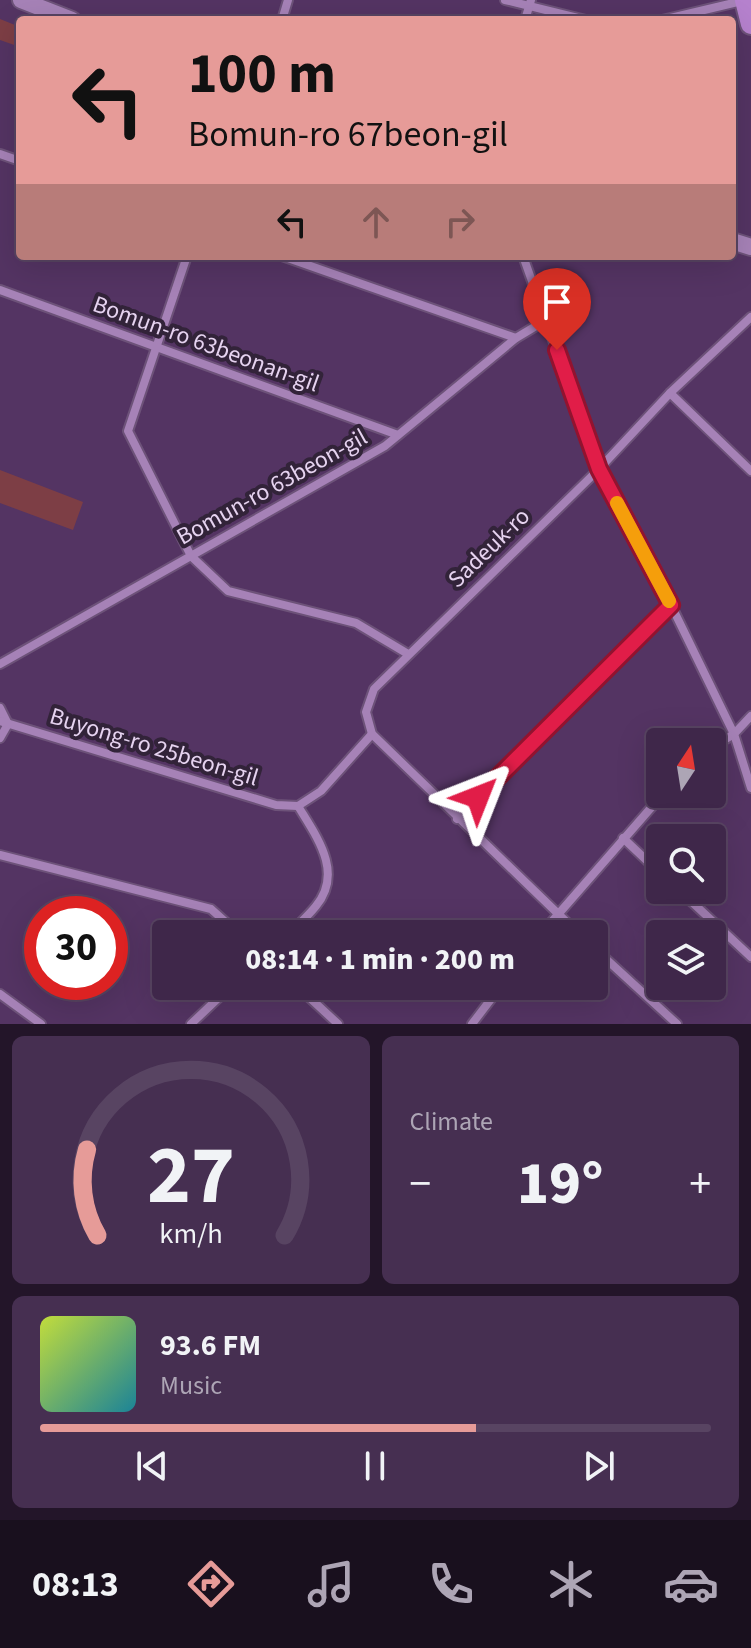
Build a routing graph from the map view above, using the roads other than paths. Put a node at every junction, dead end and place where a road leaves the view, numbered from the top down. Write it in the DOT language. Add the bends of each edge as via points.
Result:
graph roads {
  1 [pos="21,0"];
  2 [pos="505,0"];
  3 [pos="746,0"];
  4 [pos="530,4"];
  5 [pos="62,16"];
  6 [pos="572,16"];
  7 [pos="679,16"];
  8 [pos="751,24"];
  9 [pos="186,260"];
  10 [pos="293,260"];
  11 [pos="524,260"];
  12 [pos="0,290"];
  13 [pos="751,317"];
  14 [pos="546,320"];
  15 [pos="516,338"];
  16 [pos="156,346"];
  17 [pos="670,393"];
  18 [pos="398,435"];
  19 [pos="599,469"];
  20 [pos="751,471"];
  21 [pos="191,556"];
  22 [pos="671,605"];
  23 [pos="408,654"];
  24 [pos="0,664"];
  25 [pos="0,708"];
  26 [pos="751,716"];
  27 [pos="4,722"];
  28 [pos="372,734"];
  29 [pos="734,734"];
  30 [pos="0,738"];
  31 [pos="726,739"];
  32 [pos="751,788"];
  33 [pos="298,806"];
  34 [pos="650,808"];
  35 [pos="457,819"];
  36 [pos="623,838"];
  37 [pos="0,855"];
  38 [pos="646,860"];
  39 [pos="694,904"];
  40 [pos="557,914"];
  41 [pos="223,920"];
  42 [pos="303,920"];
  43 [pos="552,920"];
  44 [pos="564,920"];
  45 [pos="751,957"];
  46 [pos="608,961"];
  47 [pos="0,994"];
  48 [pos="216,1000"];
  49 [pos="312,1000"];
  50 [pos="490,1000"];
  51 [pos="41,1024"];
  52 [pos="191,1024"];
  53 [pos="338,1024"];
  54 [pos="472,1024"];
  55 [pos="677,1024"];
  1 -- 5 [label="main road"];
  2 -- 4 [label="street"];
  3 -- 7 [label="street"];
  3 -- 8 [label="main road"];
  4 -- 6 [label="street"];
  9 -- 16 [label="street"];
  10 -- 15 [label="street"];
  11 -- 14 [label="street"];
  12 -- 16 [label="street, Bomun-ro 63beonan-gil"];
  13 -- 17 [label="street, Sadeuk-ro"];
  14 -- 15 [label="street, Bomun-ro 63beon-gil"];
  14 -- 19 [label="street"];
  15 -- 18 [label="street, Bomun-ro 63beon-gil"];
  16 -- 18 [label="street, Bomun-ro 63beonan-gil"];
  16 -- 21 [label="street" via="128,431"];
  17 -- 19 [label="street, Sadeuk-ro"];
  17 -- 20 [label="street"];
  18 -- 21 [label="street, Bomun-ro 63beon-gil"];
  19 -- 22 [label="street"];
  19 -- 23 [label="street, Sadeuk-ro"];
  21 -- 23 [label="street" via="228,591 356,623"];
  21 -- 24 [label="street, Bomun-ro 63beon-gil"];
  22 -- 29 [label="street"];
  22 -- 35 [label="street"];
  23 -- 28 [label="street, Sadeuk-ro" via="374,689 366,712"];
  25 -- 27 [label="street"];
  26 -- 29 [label="street"];
  27 -- 30 [label="street"];
  27 -- 33 [label="street, Buyong-ro 25beon-gil" via="276,805"];
  28 -- 33 [label="street" via="321,791"];
  28 -- 35 [label="street"];
  29 -- 31 [label="street"];
  29 -- 32 [label="street"];
  33 -- 42 [label="street" via="327,856 318,905"];
  34 -- 36 [label="street"];
  35 -- 40 [label="street"];
  36 -- 38 [label="street"];
  36 -- 40 [label="street"];
  37 -- 41 [label="street" via="211,909"];
  39 -- 45 [label="street"];
  40 -- 43 [label="street"];
  40 -- 44 [label="street"];
  46 -- 55 [label="street"];
  47 -- 51 [label="street"];
  48 -- 52 [label="street"];
  49 -- 53 [label="street"];
  50 -- 54 [label="street"];
}
